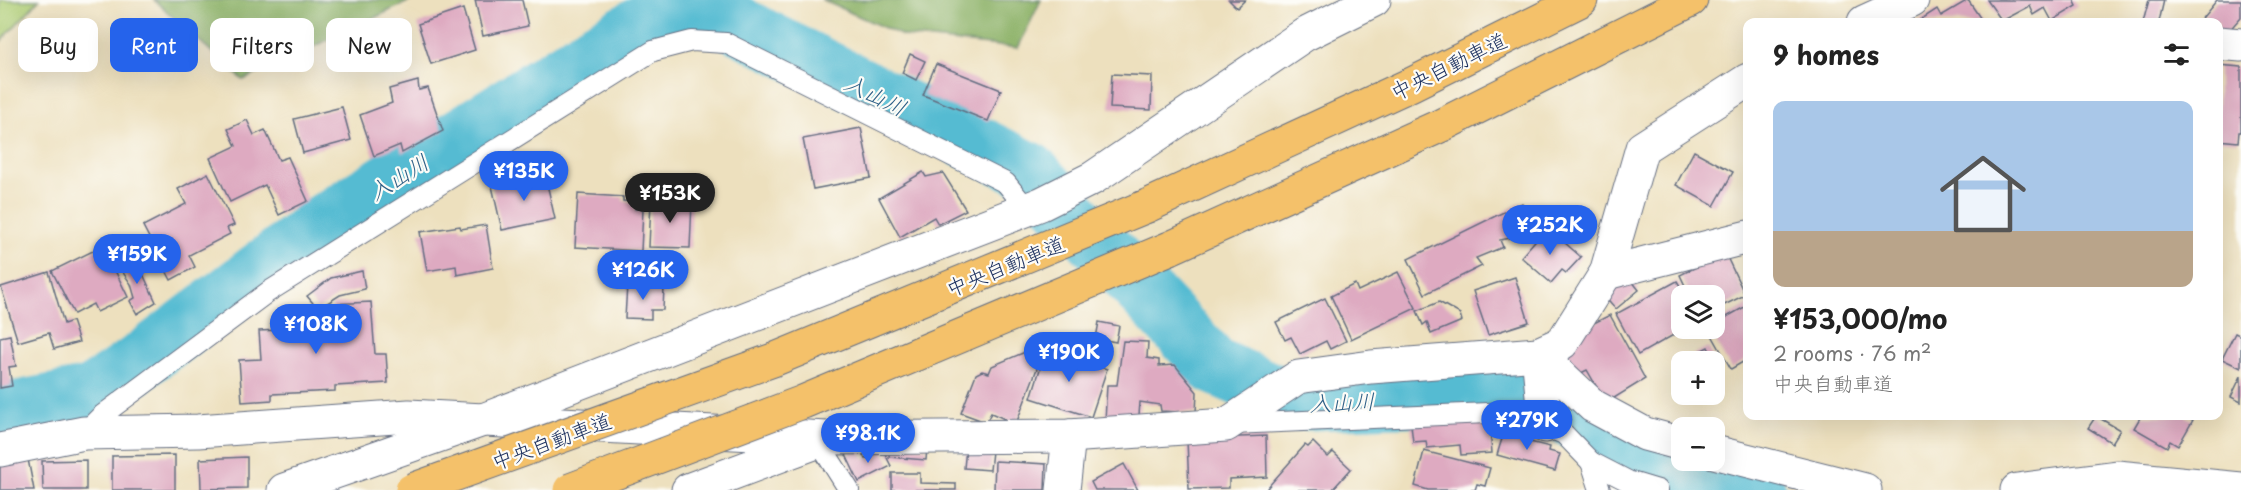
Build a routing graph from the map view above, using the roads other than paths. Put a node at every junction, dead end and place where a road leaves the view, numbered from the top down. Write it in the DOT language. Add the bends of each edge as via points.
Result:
graph roads {
  1 [pos="1374,0"];
  2 [pos="1581,0"];
  3 [pos="1691,0"];
  4 [pos="1912,0"];
  5 [pos="1873,18"];
  6 [pos="2223,43"];
  7 [pos="2241,45"];
  8 [pos="1743,83"];
  9 [pos="1034,206"];
  10 [pos="1743,238"];
  11 [pos="1606,273"];
  12 [pos="1540,368"];
  13 [pos="1234,419"];
  14 [pos="483,420"];
  15 [pos="1545,423"];
  16 [pos="84,433"];
  17 [pos="1069,436"];
  18 [pos="823,440"];
  19 [pos="1671,441"];
  20 [pos="0,450"];
  21 [pos="1725,455"];
  22 [pos="1591,462"];
  23 [pos="2241,489"];
  24 [pos="284,490"];
  25 [pos="412,490"];
  26 [pos="570,490"];
  27 [pos="688,490"];
  28 [pos="849,490"];
  29 [pos="1063,490"];
  30 [pos="1600,490"];
  31 [pos="1658,490"];
  32 [pos="1865,490"];
  33 [pos="2017,490"];
  1 -- 9 [label="street" via="1304,35 1093,178"];
  2 -- 25 [label="highway, 中央自動車道, bridge" via="1412,84 1147,206 773,360"];
  3 -- 26 [label="highway, bridge" via="1442,125 1170,248 803,402"];
  4 -- 5 [label="street"];
  6 -- 7 [label="street"];
  8 -- 11 [label="street" via="1642,148"];
  9 -- 14 [label="street"];
  9 -- 16 [label="lane" via="1006,183 726,43 692,41 643,57 268,292 101,416"];
  10 -- 11 [label="street"];
  11 -- 12 [label="street" via="1562,343"];
  12 -- 13 [label="street" via="1350,370 1298,377"];
  12 -- 15 [label="street"];
  12 -- 19 [label="street" via="1593,406 1644,434"];
  13 -- 15 [label="lane" via="1511,412"];
  13 -- 17 [label="street"];
  14 -- 16 [label="street" via="409,416 198,431"];
  14 -- 18 [label="street"];
  14 -- 24 [label="street"];
  15 -- 22 [label="lane" via="1564,434"];
  16 -- 20 [label="street"];
  17 -- 18 [label="street"];
  17 -- 29 [label="street"];
  18 -- 27 [label="street"];
  18 -- 28 [label="lane"];
  21 -- 32 [label="street"];
  22 -- 30 [label="lane"];
  22 -- 31 [label="lane" via="1628,481"];
  23 -- 33 [label="street" via="2117,477"];
}
